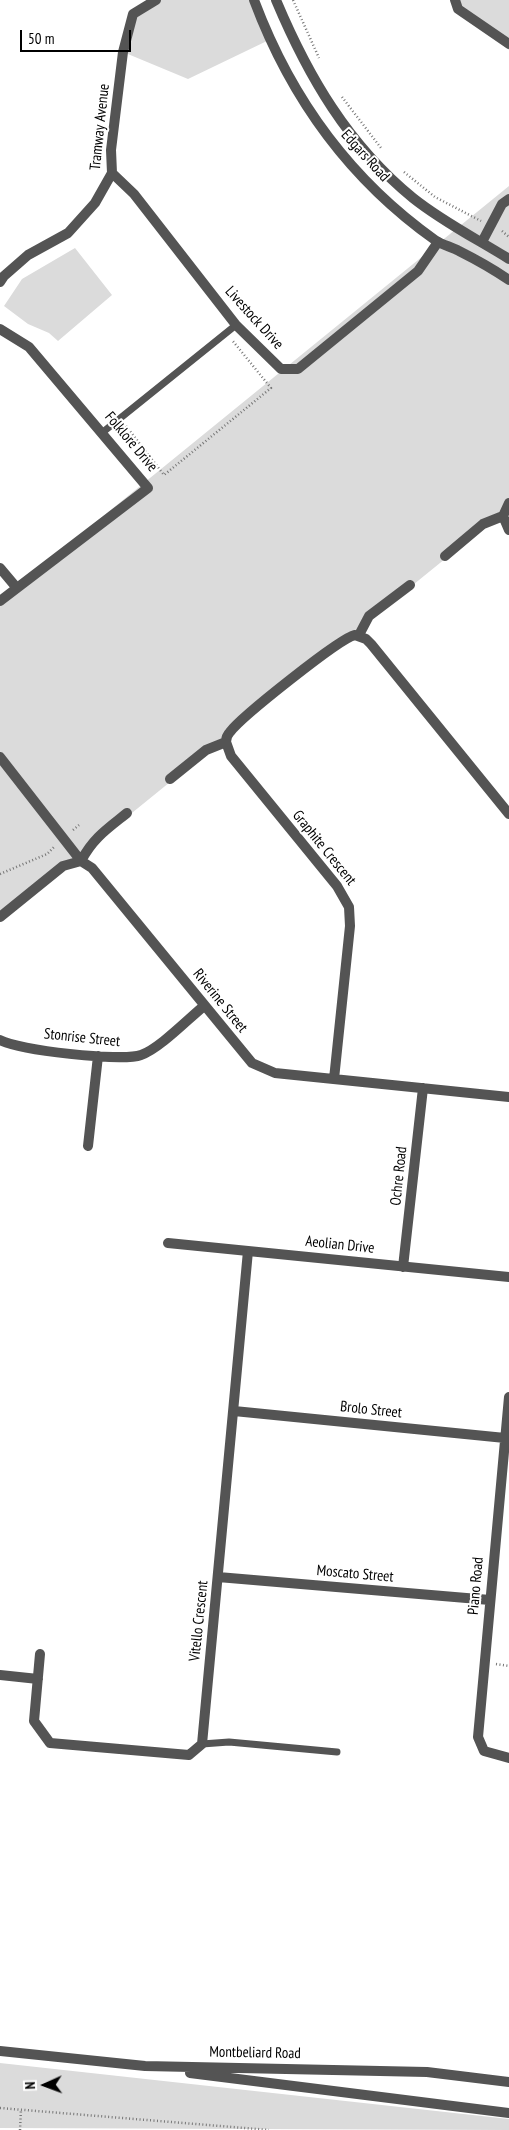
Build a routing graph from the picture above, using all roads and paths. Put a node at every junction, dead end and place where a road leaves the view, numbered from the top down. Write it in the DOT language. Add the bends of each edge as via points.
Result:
graph roads {
  1 [pos="156,0"];
  2 [pos="254,0"];
  3 [pos="276,0"];
  4 [pos="293,0"];
  5 [pos="455,0"];
  6 [pos="509,44"];
  7 [pos="320,61"];
  8 [pos="338,92"];
  9 [pos="385,153"];
  10 [pos="398,166"];
  11 [pos="112,173"];
  12 [pos="509,199"];
  13 [pos="490,225"];
  14 [pos="509,237"];
  15 [pos="438,242"];
  16 [pos="482,242"];
  17 [pos="509,260"];
  18 [pos="509,280"];
  19 [pos="0,282"];
  20 [pos="236,325"];
  21 [pos="0,329"];
  22 [pos="226,333"];
  23 [pos="120,419"];
  24 [pos="103,432"];
  25 [pos="509,503"];
  26 [pos="503,516"];
  27 [pos="509,530"];
  28 [pos="445,556"];
  29 [pos="0,568"];
  30 [pos="410,585"];
  31 [pos="16,587"];
  32 [pos="0,601"];
  33 [pos="359,635"];
  34 [pos="226,742"];
  35 [pos="0,756"];
  36 [pos="170,779"];
  37 [pos="127,813"];
  38 [pos="509,814"];
  39 [pos="79,825"];
  40 [pos="64,839"];
  41 [pos="81,861"];
  42 [pos="0,874"];
  43 [pos="0,917"];
  44 [pos="204,1006"];
  45 [pos="0,1040"];
  46 [pos="98,1056"];
  47 [pos="334,1079"];
  48 [pos="423,1088"];
  49 [pos="509,1097"];
  50 [pos="88,1146"];
  51 [pos="168,1243"];
  52 [pos="248,1251"];
  53 [pos="403,1267"];
  54 [pos="509,1277"];
  55 [pos="509,1396"];
  56 [pos="234,1411"];
  57 [pos="505,1438"];
  58 [pos="218,1577"];
  59 [pos="490,1600"];
  60 [pos="40,1654"];
  61 [pos="0,1675"];
  62 [pos="38,1679"];
  63 [pos="202,1744"];
  64 [pos="337,1752"];
  65 [pos="509,1758"];
  66 [pos="0,2051"];
  67 [pos="145,2066"];
  68 [pos="509,2082"];
  69 [pos="0,2108"];
  70 [pos="21,2109"];
  71 [pos="509,2113"];
  72 [pos="20,2130"];
  73 [pos="269,2130"];
  1 -- 11 [label="street, Tramway Avenue" via="133,14 123,52 111,150"];
  2 -- 15 [label="street, Edgars Road" via="269,40 313,119 357,174"];
  3 -- 16 [label="street, Edgars Road" via="314,80 345,129 379,168 413,198"];
  4 -- 7 [label="path"];
  5 -- 6 [label="street" via="458,9"];
  8 -- 9 [label="path"];
  10 -- 13 [label="path" via="435,198"];
  11 -- 19 [label="street, Tramway Avenue" via="95,203 68,233 28,255"];
  11 -- 20 [label="street, Livestock Drive" via="134,194"];
  12 -- 13 [label="street" via="502,204"];
  13 -- 14 [label="path"];
  13 -- 16 [label="street"];
  15 -- 18 [label="street, Edgars Road" via="488,265"];
  15 -- 20 [label="street, Livestock Drive" via="418,271 298,369 280,370"];
  16 -- 17 [label="street, Edgars Road"];
  20 -- 22 [label="lane"];
  21 -- 24 [label="street, Folklore Drive" via="29,347"];
  22 -- 23 [label="lane"];
  22 -- 23 [label="path" via="271,388 263,395 164,475"];
  23 -- 24 [label="lane"];
  24 -- 31 [label="street, Folklore Drive" via="148,488"];
  25 -- 26 [label="street"];
  26 -- 27 [label="street"];
  26 -- 28 [label="street" via="483,524"];
  29 -- 31 [label="street"];
  30 -- 33 [label="street" via="367,619"];
  31 -- 32 [label="street, Folklore Drive"];
  33 -- 34 [label="street" via="340,642 285,684 233,728"];
  33 -- 38 [label="street" via="371,644"];
  34 -- 36 [label="street" via="206,750"];
  34 -- 47 [label="street, Graphite Crescent" via="231,756 337,886 349,907 350,926"];
  35 -- 40 [label="street, Riverine Street"];
  37 -- 41 [label="street" via="97,836"];
  39 -- 40 [label="path"];
  40 -- 41 [label="street, Riverine Street"];
  40 -- 42 [label="path" via="47,854"];
  41 -- 43 [label="street" via="63,866"];
  41 -- 44 [label="street, Riverine Street" via="92,868"];
  44 -- 46 [label="street, Stonrise Street" via="142,1055"];
  44 -- 47 [label="street, Riverine Street" via="244,1056 263,1069"];
  45 -- 46 [label="street, Stonrise Street" via="16,1046"];
  46 -- 50 [label="street"];
  47 -- 48 [label="street, Riverine Street"];
  48 -- 49 [label="street, Riverine Street"];
  48 -- 53 [label="street, Ochre Road"];
  51 -- 52 [label="street, Aeolian Drive"];
  52 -- 53 [label="street, Aeolian Drive"];
  52 -- 56 [label="street, Vitello Crescent"];
  53 -- 54 [label="street, Aeolian Drive"];
  55 -- 57 [label="street, Piano Road"];
  56 -- 57 [label="street, Brolo Street"];
  56 -- 58 [label="street, Vitello Crescent"];
  57 -- 59 [label="street, Piano Road"];
  58 -- 59 [label="street, Moscato Street"];
  58 -- 63 [label="street, Vitello Crescent"];
  59 -- 65 [label="street, Piano Road" via="478,1737 484,1751"];
  60 -- 62 [label="street"];
  61 -- 62 [label="street"];
  62 -- 63 [label="street" via="34,1721 50,1743 189,1755"];
  63 -- 64 [label="lane" via="229,1742"];
  66 -- 67 [label="street, Montbeliard Road"];
  67 -- 68 [label="street, Montbeliard Road" via="427,2072"];
  67 -- 71 [label="street"];
  69 -- 70 [label="path"];
  70 -- 72 [label="path"];
  70 -- 73 [label="path"];
}
